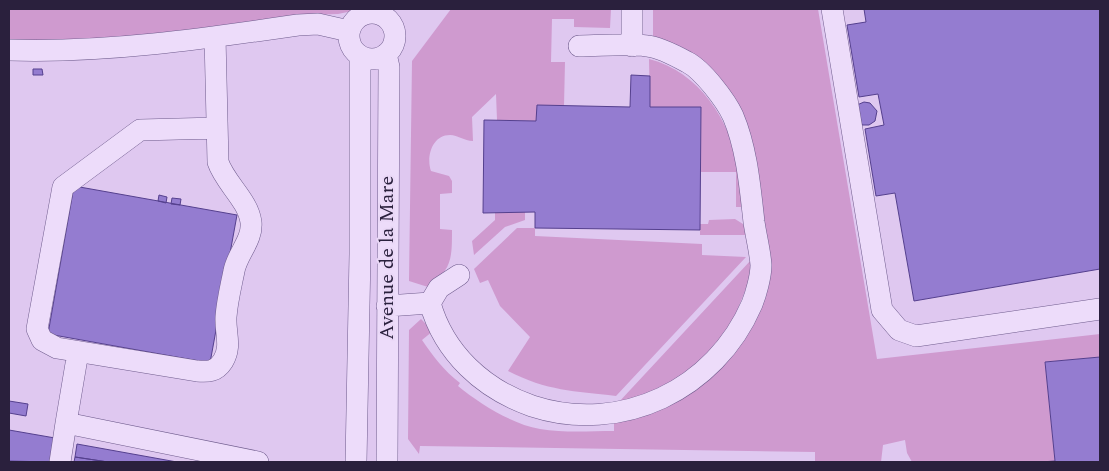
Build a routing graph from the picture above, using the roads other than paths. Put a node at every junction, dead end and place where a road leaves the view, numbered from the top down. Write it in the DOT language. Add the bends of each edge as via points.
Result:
graph roads {
  1 [pos="632,9"];
  2 [pos="832,9"];
  3 [pos="388,12"];
  4 [pos="349,31"];
  5 [pos="209,38"];
  6 [pos="579,46"];
  7 [pos="632,46"];
  8 [pos="9,50"];
  9 [pos="386,54"];
  10 [pos="360,57"];
  11 [pos="210,128"];
  12 [pos="459,275"];
  13 [pos="430,303"];
  14 [pos="387,306"];
  15 [pos="1100,309"];
  16 [pos="78,352"];
  17 [pos="66,423"];
  18 [pos="60,462"];
  19 [pos="258,462"];
  20 [pos="356,462"];
  21 [pos="387,462"];
  1 -- 7 [label="street"];
  2 -- 15 [label="street" via="882,310 899,330 916,336"];
  3 -- 4 [label="street" via="367,13 357,18"];
  3 -- 9 [label="street" via="395,33 393,47"];
  4 -- 5 [label="street" via="318,24 298,25"];
  4 -- 10 [label="street" via="350,45"];
  5 -- 8 [label="street" via="84,49"];
  5 -- 11 [label="street"];
  6 -- 7 [label="street"];
  7 -- 13 [label="street" via="648,46 690,63 717,90 733,116 746,159 761,267 753,303 720,356 700,375 670,394 640,407 610,414 560,414 512,399 467,369 434,318"];
  9 -- 10 [label="street" via="375,60"];
  9 -- 14 [label="street, Avenue de la Mare" via="389,66"];
  10 -- 20 [label="street, Avenue de la Mare"];
  11 -- 16 [label="street" via="140,130 63,187 37,329 48,345"];
  11 -- 16 [label="street" via="220,168 247,210 251,230 234,270 226,315 229,344 222,362 216,370 208,372"];
  12 -- 13 [label="street" via="439,288"];
  13 -- 14 [label="street"];
  14 -- 21 [label="street, Avenue de la Mare"];
  16 -- 17 [label="street"];
  17 -- 18 [label="street"];
  17 -- 19 [label="street"];
}
